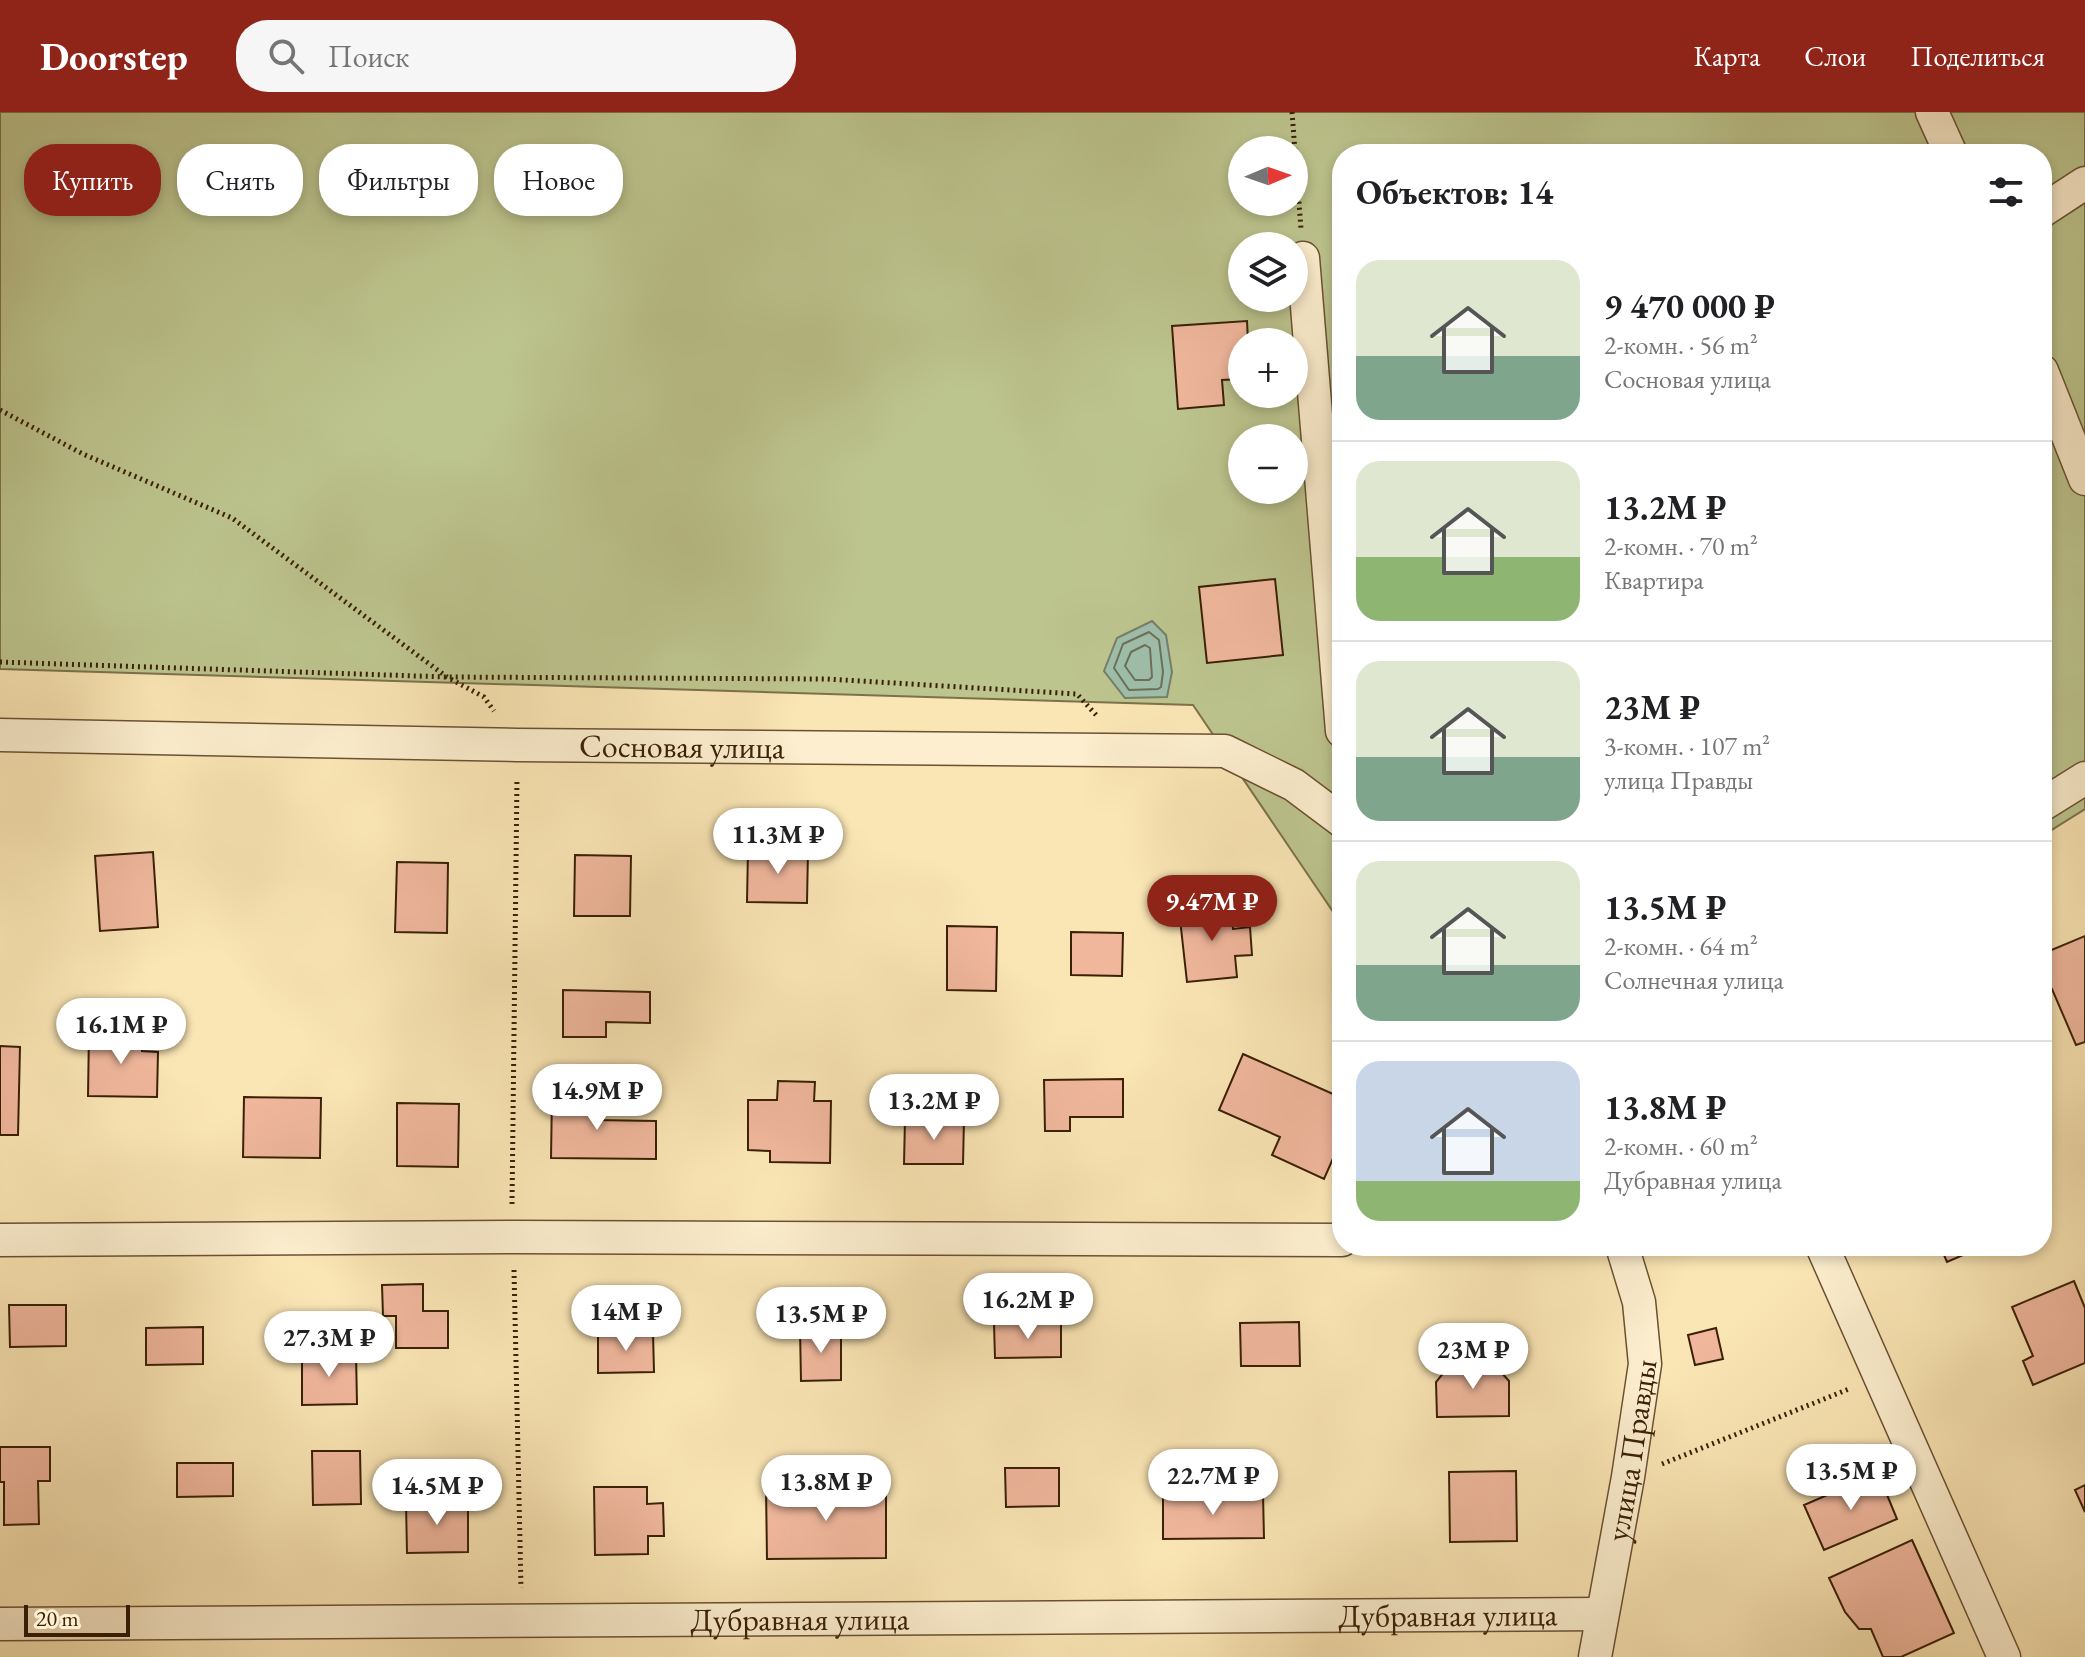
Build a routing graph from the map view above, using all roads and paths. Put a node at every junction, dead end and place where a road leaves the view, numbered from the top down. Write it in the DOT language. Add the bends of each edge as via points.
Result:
graph roads {
  1 [pos="1292,112"];
  2 [pos="1932,112"];
  3 [pos="1946,144"];
  4 [pos="2085,183"];
  5 [pos="2052,204"];
  6 [pos="1301,232"];
  7 [pos="1307,312"];
  8 [pos="2052,396"];
  9 [pos="0,410"];
  10 [pos="2085,479"];
  11 [pos="1332,610"];
  12 [pos="0,662"];
  13 [pos="447,677"];
  14 [pos="0,735"];
  15 [pos="517,745"];
  16 [pos="1128,748"];
  17 [pos="2085,778"];
  18 [pos="2052,799"];
  19 [pos="1332,814"];
  20 [pos="513,1237"];
  21 [pos="0,1240"];
  22 [pos="1332,1240"];
  23 [pos="1625,1256"];
  24 [pos="1826,1256"];
  25 [pos="1879,1377"];
  26 [pos="1628,1477"];
  27 [pos="1602,1614"];
  28 [pos="522,1622"];
  29 [pos="0,1624"];
  30 [pos="1595,1657"];
  31 [pos="2004,1657"];
  1 -- 6 [label="path"];
  2 -- 3 [label="street"];
  4 -- 5 [label="street"];
  7 -- 11 [label="street"];
  8 -- 10 [label="street"];
  9 -- 13 [label="path" via="83,454 232,518"];
  12 -- 13 [label="path"];
  13 -- 15 [label="path" via="484,697"];
  13 -- 16 [label="path" via="827,679 1077,694"];
  14 -- 15 [label="street, Сосновая улица"];
  15 -- 16 [label="street, Сосновая улица"];
  15 -- 20 [label="path"];
  16 -- 19 [label="street, Сосновая улица" via="1225,751 1294,785"];
  17 -- 18 [label="street"];
  20 -- 21 [label="street"];
  20 -- 22 [label="street"];
  20 -- 28 [label="path"];
  23 -- 26 [label="street, улица Правды" via="1639,1302 1645,1364"];
  24 -- 25 [label="street"];
  25 -- 26 [label="path"];
  25 -- 31 [label="street"];
  26 -- 27 [label="street, улица Правды"];
  27 -- 28 [label="street, Дубравная улица"];
  27 -- 30 [label="street, улица Правды"];
  28 -- 29 [label="street, Дубравная улица"];
}
